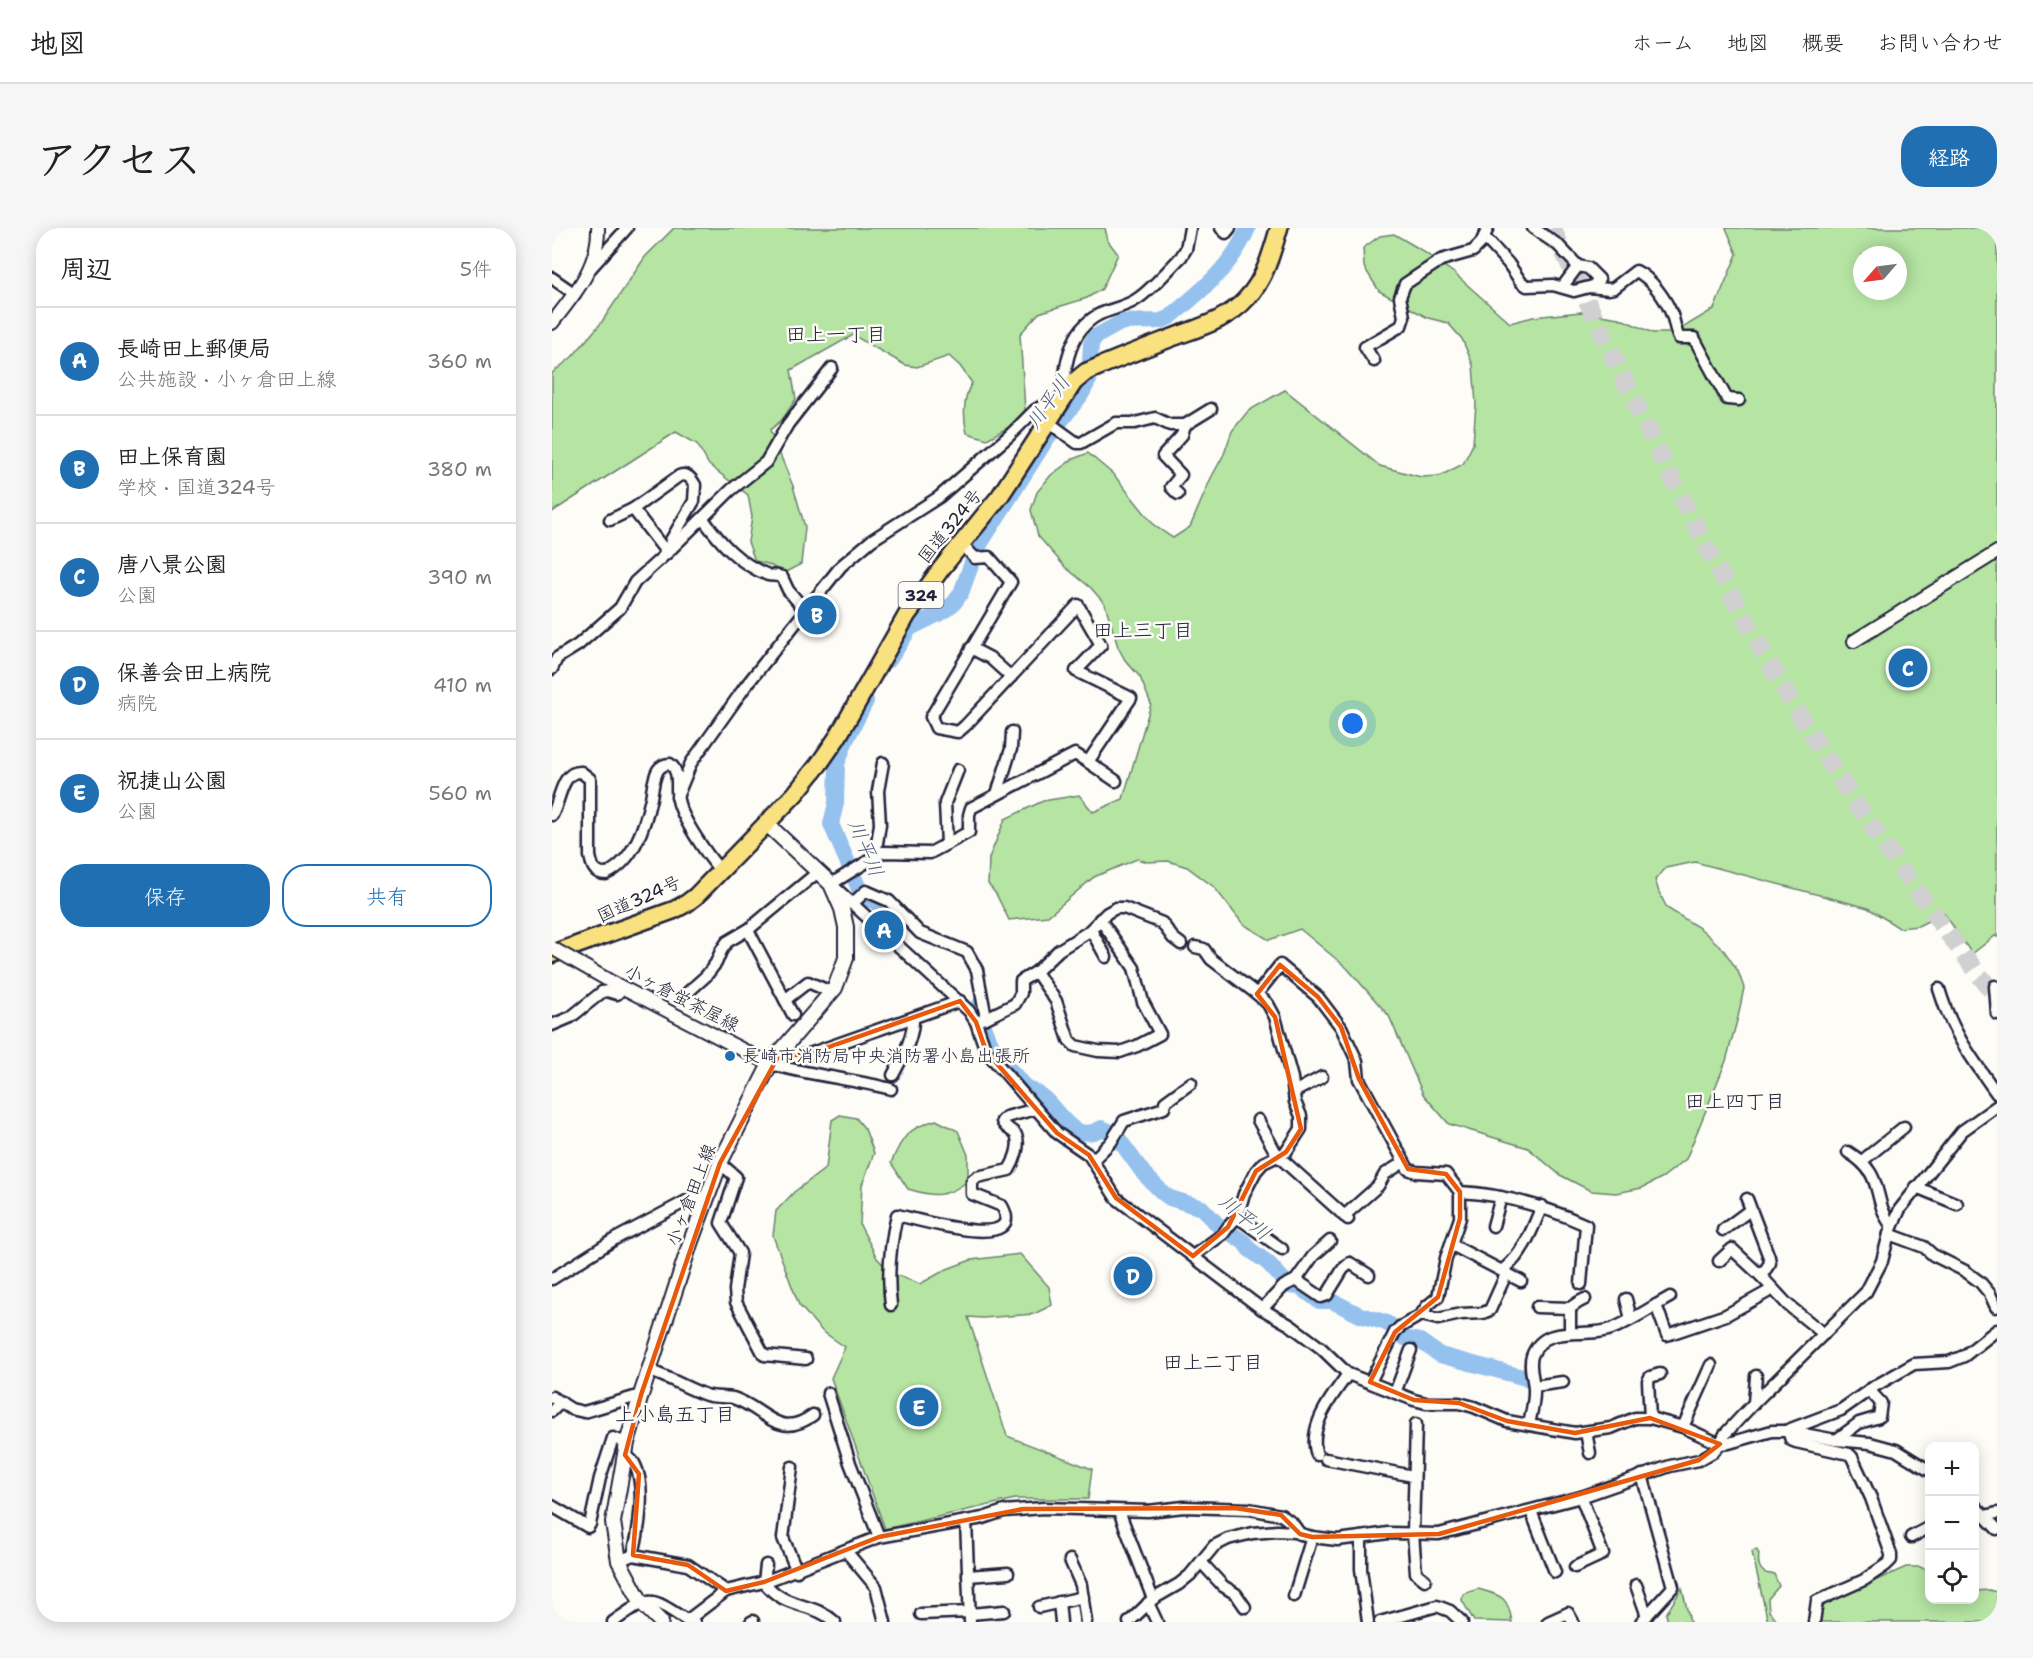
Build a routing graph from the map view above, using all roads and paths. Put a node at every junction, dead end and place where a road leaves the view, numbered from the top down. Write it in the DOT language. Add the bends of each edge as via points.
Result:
graph roads {
  1 [pos="598,228"];
  2 [pos="627,228"];
  3 [pos="1190,228"];
  4 [pos="1221,228"];
  5 [pos="1230,228"];
  6 [pos="1279,228"];
  7 [pos="1533,228"];
  8 [pos="1486,232"];
  9 [pos="1578,266"];
  10 [pos="590,269"];
  11 [pos="552,278"];
  12 [pos="1563,286"];
  13 [pos="1592,287"];
  14 [pos="575,294"];
  15 [pos="552,323"];
  16 [pos="1374,362"];
  17 [pos="832,368"];
  18 [pos="1062,399"];
  19 [pos="1739,400"];
  20 [pos="1211,409"];
  21 [pos="1048,422"];
  22 [pos="1185,425"];
  23 [pos="1178,494"];
  24 [pos="633,508"];
  25 [pos="703,519"];
  26 [pos="610,520"];
  27 [pos="961,543"];
  28 [pos="668,552"];
  29 [pos="1997,552"];
  30 [pos="805,610"];
  31 [pos="1854,641"];
  32 [pos="971,648"];
  33 [pos="552,669"];
  34 [pos="1011,677"];
  35 [pos="1012,732"];
  36 [pos="1088,762"];
  37 [pos="884,763"];
  38 [pos="958,770"];
  39 [pos="1116,781"];
  40 [pos="997,794"];
  41 [pos="677,797"];
  42 [pos="552,815"];
  43 [pos="767,824"];
  44 [pos="946,844"];
  45 [pos="875,856"];
  46 [pos="720,870"];
  47 [pos="818,872"];
  48 [pos="831,884"];
  49 [pos="852,904"];
  50 [pos="1100,919"];
  51 [pos="748,930"];
  52 [pos="1091,930"];
  53 [pos="1181,944"];
  54 [pos="1195,947"];
  55 [pos="552,948"];
  56 [pos="552,954"];
  57 [pos="1106,957"];
  58 [pos="1036,972"];
  59 [pos="1995,986"];
  60 [pos="622,988"];
  61 [pos="1939,989"];
  62 [pos="831,992"];
  63 [pos="687,993"];
  64 [pos="1257,994"];
  65 [pos="785,1000"];
  66 [pos="960,1001"];
  67 [pos="1997,1014"];
  68 [pos="793,1015"];
  69 [pos="913,1018"];
  70 [pos="981,1020"];
  71 [pos="552,1025"];
  72 [pos="775,1059"];
  73 [pos="893,1075"];
  74 [pos="1322,1077"];
  75 [pos="1191,1083"];
  76 [pos="891,1089"];
  77 [pos="1294,1092"];
  78 [pos="1997,1094"];
  79 [pos="1997,1106"];
  80 [pos="1036,1109"];
  81 [pos="1258,1120"];
  82 [pos="1904,1127"];
  83 [pos="1848,1152"];
  84 [pos="1277,1155"];
  85 [pos="1093,1160"];
  86 [pos="1862,1161"];
  87 [pos="1404,1162"];
  88 [pos="720,1163"];
  89 [pos="1916,1188"];
  90 [pos="1460,1192"];
  91 [pos="1501,1197"];
  92 [pos="706,1198"];
  93 [pos="1957,1204"];
  94 [pos="1542,1206"];
  95 [pos="1237,1217"];
  96 [pos="1493,1226"];
  97 [pos="1723,1230"];
  98 [pos="1891,1230"];
  99 [pos="1330,1241"];
  100 [pos="1452,1245"];
  101 [pos="1282,1249"];
  102 [pos="1193,1256"];
  103 [pos="1719,1261"];
  104 [pos="1505,1271"];
  105 [pos="1369,1275"];
  106 [pos="1761,1276"];
  107 [pos="552,1279"];
  108 [pos="1521,1281"];
  109 [pos="1289,1283"];
  110 [pos="1581,1284"];
  111 [pos="1773,1289"];
  112 [pos="1670,1297"];
  113 [pos="1585,1299"];
  114 [pos="1626,1299"];
  115 [pos="891,1305"];
  116 [pos="1656,1305"];
  117 [pos="1537,1307"];
  118 [pos="1996,1307"];
  119 [pos="1262,1308"];
  120 [pos="1570,1308"];
  121 [pos="1421,1315"];
  122 [pos="1631,1319"];
  123 [pos="1997,1330"];
  124 [pos="1570,1333"];
  125 [pos="1824,1334"];
  126 [pos="1412,1356"];
  127 [pos="806,1359"];
  128 [pos="1712,1365"];
  129 [pos="650,1371"];
  130 [pos="1348,1374"];
  131 [pos="1660,1374"];
  132 [pos="1756,1376"];
  133 [pos="1370,1382"];
  134 [pos="1563,1382"];
  135 [pos="1534,1386"];
  136 [pos="1869,1390"];
  137 [pos="828,1393"];
  138 [pos="1395,1393"];
  139 [pos="641,1395"];
  140 [pos="556,1400"];
  141 [pos="1754,1403"];
  142 [pos="552,1411"];
  143 [pos="813,1415"];
  144 [pos="1650,1419"];
  145 [pos="1416,1424"];
  146 [pos="1529,1425"];
  147 [pos="1683,1427"];
  148 [pos="1788,1431"];
  149 [pos="1586,1432"];
  150 [pos="1836,1440"];
  151 [pos="1720,1444"];
  152 [pos="626,1449"];
  153 [pos="1590,1454"];
  154 [pos="792,1467"];
  155 [pos="1925,1468"];
  156 [pos="1642,1475"];
  157 [pos="1413,1476"];
  158 [pos="1581,1497"];
  159 [pos="552,1506"];
  160 [pos="1979,1510"];
  161 [pos="1119,1511"];
  162 [pos="1531,1512"];
  163 [pos="1997,1513"];
  164 [pos="1985,1516"];
  165 [pos="966,1521"];
  166 [pos="1925,1529"];
  167 [pos="1997,1529"];
  168 [pos="1413,1533"];
  169 [pos="1300,1534"];
  170 [pos="879,1537"];
  171 [pos="1312,1537"];
  172 [pos="1362,1537"];
  173 [pos="1911,1538"];
  174 [pos="846,1551"];
  175 [pos="633,1555"];
  176 [pos="1070,1560"];
  177 [pos="619,1561"];
  178 [pos="1201,1563"];
  179 [pos="766,1564"];
  180 [pos="1575,1567"];
  181 [pos="797,1571"];
  182 [pos="1555,1572"];
  183 [pos="1008,1573"];
  184 [pos="968,1576"];
  185 [pos="1425,1580"];
  186 [pos="764,1582"];
  187 [pos="1636,1585"];
  188 [pos="726,1592"];
  189 [pos="1294,1596"];
  190 [pos="1083,1597"];
  191 [pos="1151,1601"];
  192 [pos="641,1602"];
  193 [pos="1059,1602"];
  194 [pos="1039,1607"];
  195 [pos="1245,1607"];
  196 [pos="1004,1611"];
  197 [pos="921,1614"];
  198 [pos="970,1616"];
  199 [pos="944,1618"];
  200 [pos="1644,1619"];
  201 [pos="692,1620"];
  202 [pos="1543,1621"];
  203 [pos="613,1622"];
  204 [pos="661,1622"];
  205 [pos="835,1622"];
  206 [pos="885,1622"];
  207 [pos="1061,1622"];
  208 [pos="1086,1622"];
  209 [pos="1129,1622"];
  210 [pos="1157,1622"];
  211 [pos="1368,1622"];
  212 [pos="1380,1622"];
  213 [pos="1461,1622"];
  214 [pos="1572,1622"];
  215 [pos="1814,1622"];
  1 -- 10 [label="street"];
  2 -- 10 [label="street"];
  3 -- 18 [label="street" via="1181,257 1137,299 1082,327 1066,366"];
  4 -- 5 [label="street" via="1226,233"];
  6 -- 18 [label="highway, 国道324号 / 324" via="1254,289 1235,309 1212,322 1086,372"];
  7 -- 9 [label="street"];
  8 -- 12 [label="street" via="1521,282 1527,286"];
  8 -- 16 [label="street" via="1470,253 1441,260 1406,284 1400,297 1404,317 1401,326 1365,347"];
  9 -- 12 [label="street"];
  9 -- 13 [label="street" via="1588,268 1599,279"];
  10 -- 14 [label="street"];
  11 -- 14 [label="street"];
  12 -- 13 [label="street" via="1574,291"];
  13 -- 19 [label="street" via="1614,288 1636,271 1643,274 1667,304 1679,338 1694,338 1728,399"];
  14 -- 15 [label="street"];
  17 -- 25 [label="street" via="788,424 766,462"];
  18 -- 21 [label="highway, 国道324号 / 324"];
  18 -- 30 [label="street" via="1035,410 939,497 872,540 841,566"];
  20 -- 22 [label="street"];
  21 -- 22 [label="street" via="1077,443 1116,423 1155,418 1170,425"];
  21 -- 27 [label="highway, 国道324号 / 324" via="1000,495"];
  22 -- 23 [label="street" via="1182,435 1163,456 1181,475 1171,487"];
  24 -- 26 [label="street"];
  24 -- 28 [label="street"];
  24 -- 28 [label="street" via="679,476 684,474 692,480 694,501"];
  25 -- 28 [label="street"];
  25 -- 30 [label="street" via="736,558 770,576 782,577"];
  27 -- 32 [label="street" via="975,558 989,557 1011,582"];
  27 -- 43 [label="highway, 国道324号 / 324" via="907,615 829,751"];
  28 -- 33 [label="street" via="635,582 620,608 578,645 556,658"];
  29 -- 31 [label="street"];
  30 -- 41 [label="street" via="691,763"];
  32 -- 34 [label="street" via="990,658"];
  32 -- 34 [label="street" via="931,717 936,728 958,732"];
  34 -- 36 [label="street" via="1078,605 1101,645 1076,671 1131,698"];
  35 -- 40 [label="street" via="1011,749"];
  36 -- 39 [label="street"];
  36 -- 40 [label="street" via="1075,754"];
  37 -- 45 [label="street" via="878,791"];
  38 -- 44 [label="street" via="945,803"];
  40 -- 44 [label="street" via="971,808 969,832"];
  41 -- 42 [label="street" via="675,769 664,765 653,781 646,818 627,859 606,874 592,867 590,856 590,779 581,772 572,773"];
  41 -- 46 [label="street" via="707,855"];
  43 -- 46 [label="highway, 国道324号 / 324"];
  43 -- 47 [label="main road, 小ヶ倉田上線"];
  44 -- 45 [label="street" via="930,853 883,852"];
  45 -- 48 [label="street"];
  46 -- 56 [label="highway, 国道324号 / 324" via="687,903"];
  47 -- 48 [label="main road, 小ヶ倉田上線"];
  47 -- 51 [label="street"];
  48 -- 49 [label="street"];
  48 -- 62 [label="main road, 小ヶ倉田上線" via="842,909 847,945 843,968"];
  49 -- 66 [label="street"];
  49 -- 70 [label="street" via="866,891 889,901 920,933 967,952 976,970"];
  50 -- 52 [label="street"];
  50 -- 53 [label="street" via="1116,908 1124,908 1162,923"];
  50 -- 58 [label="street" via="1134,968 1143,1002 1160,1034 1120,1052 1075,1046 1069,1040 1056,1001"];
  51 -- 63 [label="street" via="727,942 711,970"];
  51 -- 65 [label="street"];
  52 -- 57 [label="street"];
  52 -- 58 [label="street" via="1059,950"];
  54 -- 64 [label="street" via="1204,950"];
  55 -- 60 [label="street, 小ヶ倉蛍茶屋線, bridge"];
  58 -- 70 [label="street" via="1021,981 1021,993 1015,1004"];
  59 -- 67 [label="street"];
  60 -- 71 [label="street" via="617,994 602,992 571,1017"];
  60 -- 72 [label="street, 小ヶ倉蛍茶屋線"];
  61 -- 78 [label="street" via="1957,1036"];
  62 -- 65 [label="street" via="808,982"];
  62 -- 72 [label="main road, 小ヶ倉田上線"];
  64 -- 77 [label="street" via="1275,1017"];
  64 -- 87 [label="street" via="1280,965 1318,997 1341,1027 1356,1061 1359,1079"];
  65 -- 68 [label="street"];
  66 -- 69 [label="street"];
  66 -- 70 [label="street"];
  69 -- 72 [label="street" via="806,1055"];
  69 -- 73 [label="street" via="914,1027"];
  70 -- 80 [label="street" via="986,1051"];
  72 -- 76 [label="street" via="796,1071"];
  72 -- 88 [label="main road, 小ヶ倉田上線"];
  74 -- 77 [label="street"];
  75 -- 85 [label="street" via="1165,1102 1164,1108 1124,1121"];
  77 -- 84 [label="street" via="1301,1129 1286,1152"];
  79 -- 89 [label="street" via="1962,1131"];
  80 -- 85 [label="street" via="1057,1133"];
  80 -- 115 [label="street" via="1002,1121 1017,1140 1009,1170 972,1181 972,1194 1002,1206 1005,1215 1000,1228 993,1232 960,1230 897,1215 888,1282"];
  81 -- 84 [label="street"];
  82 -- 86 [label="street"];
  83 -- 86 [label="street"];
  84 -- 87 [label="street" via="1346,1218 1385,1174"];
  84 -- 95 [label="street" via="1256,1171"];
  85 -- 102 [label="street" via="1116,1198"];
  86 -- 98 [label="street" via="1874,1179"];
  87 -- 90 [label="street" via="1416,1172 1446,1174"];
  88 -- 92 [label="main road, 小ヶ倉田上線"];
  88 -- 127 [label="street" via="736,1177 721,1223 740,1253 736,1302 764,1356"];
  89 -- 93 [label="street"];
  89 -- 98 [label="street" via="1900,1209"];
  90 -- 91 [label="street"];
  90 -- 100 [label="street" via="1460,1218"];
  91 -- 94 [label="street"];
  91 -- 96 [label="street"];
  92 -- 107 [label="street" via="692,1198 615,1239"];
  92 -- 129 [label="main road, 小ヶ倉田上線"];
  94 -- 104 [label="street" via="1527,1242"];
  94 -- 110 [label="street" via="1586,1225"];
  95 -- 101 [label="street"];
  95 -- 102 [label="street" via="1226,1231"];
  97 -- 106 [label="street" via="1749,1205 1769,1257 1770,1263"];
  98 -- 118 [label="street" via="1980,1282"];
  98 -- 125 [label="street" via="1882,1262 1866,1292"];
  99 -- 109 [label="street"];
  100 -- 104 [label="street"];
  100 -- 121 [label="street" via="1438,1297"];
  102 -- 119 [label="street"];
  103 -- 106 [label="street" via="1732,1249"];
  104 -- 108 [label="street"];
  104 -- 121 [label="street" via="1490,1310 1438,1319"];
  105 -- 109 [label="street" via="1350,1263 1327,1296 1321,1297"];
  106 -- 111 [label="street"];
  109 -- 119 [label="street"];
  111 -- 116 [label="street" via="1726,1316 1667,1335"];
  111 -- 125 [label="street"];
  112 -- 116 [label="street"];
  113 -- 120 [label="street"];
  114 -- 122 [label="street"];
  116 -- 122 [label="street"];
  117 -- 120 [label="street"];
  119 -- 130 [label="street" via="1321,1348"];
  120 -- 124 [label="street"];
  121 -- 133 [label="street" via="1397,1330"];
  122 -- 124 [label="street" via="1612,1329"];
  123 -- 136 [label="street" via="1964,1356 1949,1362 1914,1364"];
  124 -- 135 [label="street" via="1553,1335 1536,1350 1530,1371"];
  125 -- 141 [label="street"];
  126 -- 138 [label="street"];
  128 -- 147 [label="street"];
  129 -- 139 [label="main road, 小ヶ倉田上線"];
  129 -- 143 [label="street" via="709,1396 734,1398 782,1424 798,1424"];
  130 -- 133 [label="street"];
  130 -- 157 [label="street" via="1320,1419 1314,1443 1322,1457"];
  131 -- 144 [label="street" via="1648,1381"];
  132 -- 141 [label="street"];
  133 -- 138 [label="street"];
  134 -- 135 [label="street"];
  135 -- 146 [label="street"];
  136 -- 148 [label="street" via="1841,1410"];
  136 -- 150 [label="street" via="1881,1403 1879,1418 1859,1423"];
  137 -- 170 [label="street"];
  138 -- 146 [label="street" via="1426,1403 1459,1403"];
  139 -- 140 [label="street" via="584,1412"];
  139 -- 152 [label="main road, 小ヶ倉田上線"];
  140 -- 142 [label="street"];
  141 -- 151 [label="street"];
  144 -- 147 [label="street"];
  144 -- 149 [label="street" via="1635,1418 1611,1428"];
  145 -- 157 [label="street"];
  146 -- 149 [label="street"];
  147 -- 151 [label="street"];
  148 -- 150 [label="street"];
  148 -- 151 [label="street" via="1772,1431"];
  148 -- 215 [label="street" via="1791,1440 1852,1457 1891,1554 1891,1560 1878,1571 1817,1602"];
  149 -- 153 [label="street"];
  150 -- 155 [label="street" via="1896,1450"];
  151 -- 156 [label="street" via="1699,1460"];
  152 -- 159 [label="street" via="613,1438 588,1527"];
  152 -- 175 [label="street" via="639,1474 638,1538"];
  152 -- 177 [label="main road, 小ヶ倉田上線" via="613,1522"];
  154 -- 181 [label="street" via="783,1538"];
  156 -- 158 [label="street"];
  156 -- 200 [label="street" via="1673,1587"];
  157 -- 168 [label="street"];
  158 -- 162 [label="street"];
  158 -- 180 [label="street" via="1602,1554"];
  160 -- 164 [label="street"];
  161 -- 165 [label="street" via="1023,1509"];
  161 -- 169 [label="street" via="1249,1509 1281,1515"];
  161 -- 191 [label="street"];
  162 -- 168 [label="street" via="1439,1534"];
  162 -- 182 [label="street"];
  163 -- 164 [label="street"];
  164 -- 167 [label="street"];
  165 -- 170 [label="street"];
  165 -- 184 [label="street"];
  166 -- 173 [label="street"];
  168 -- 172 [label="street"];
  168 -- 185 [label="street" via="1416,1573"];
  169 -- 171 [label="street"];
  169 -- 178 [label="street" via="1277,1531 1227,1539 1211,1549"];
  170 -- 174 [label="street"];
  171 -- 172 [label="street"];
  171 -- 189 [label="street"];
  172 -- 211 [label="street" via="1361,1569"];
  174 -- 181 [label="street"];
  174 -- 206 [label="street" via="876,1587"];
  175 -- 177 [label="street"];
  175 -- 188 [label="street" via="688,1565"];
  176 -- 190 [label="street"];
  177 -- 192 [label="main road, 小ヶ倉田上線"];
  178 -- 191 [label="street" via="1179,1584"];
  178 -- 195 [label="street"];
  179 -- 186 [label="street"];
  181 -- 186 [label="street"];
  183 -- 184 [label="street"];
  184 -- 198 [label="street"];
  186 -- 188 [label="street"];
  186 -- 205 [label="street" via="778,1597 819,1611"];
  187 -- 200 [label="street"];
  188 -- 201 [label="street"];
  190 -- 193 [label="street"];
  190 -- 208 [label="street"];
  191 -- 209 [label="street"];
  191 -- 210 [label="street"];
  192 -- 201 [label="street" via="658,1602"];
  192 -- 203 [label="street"];
  192 -- 204 [label="main road, 小ヶ倉田上線"];
  193 -- 194 [label="street"];
  193 -- 207 [label="street"];
  196 -- 198 [label="street"];
  197 -- 199 [label="street"];
  198 -- 199 [label="street"];
  202 -- 214 [label="street" via="1568,1613"];
  212 -- 213 [label="street" via="1437,1606 1450,1611"];
}
